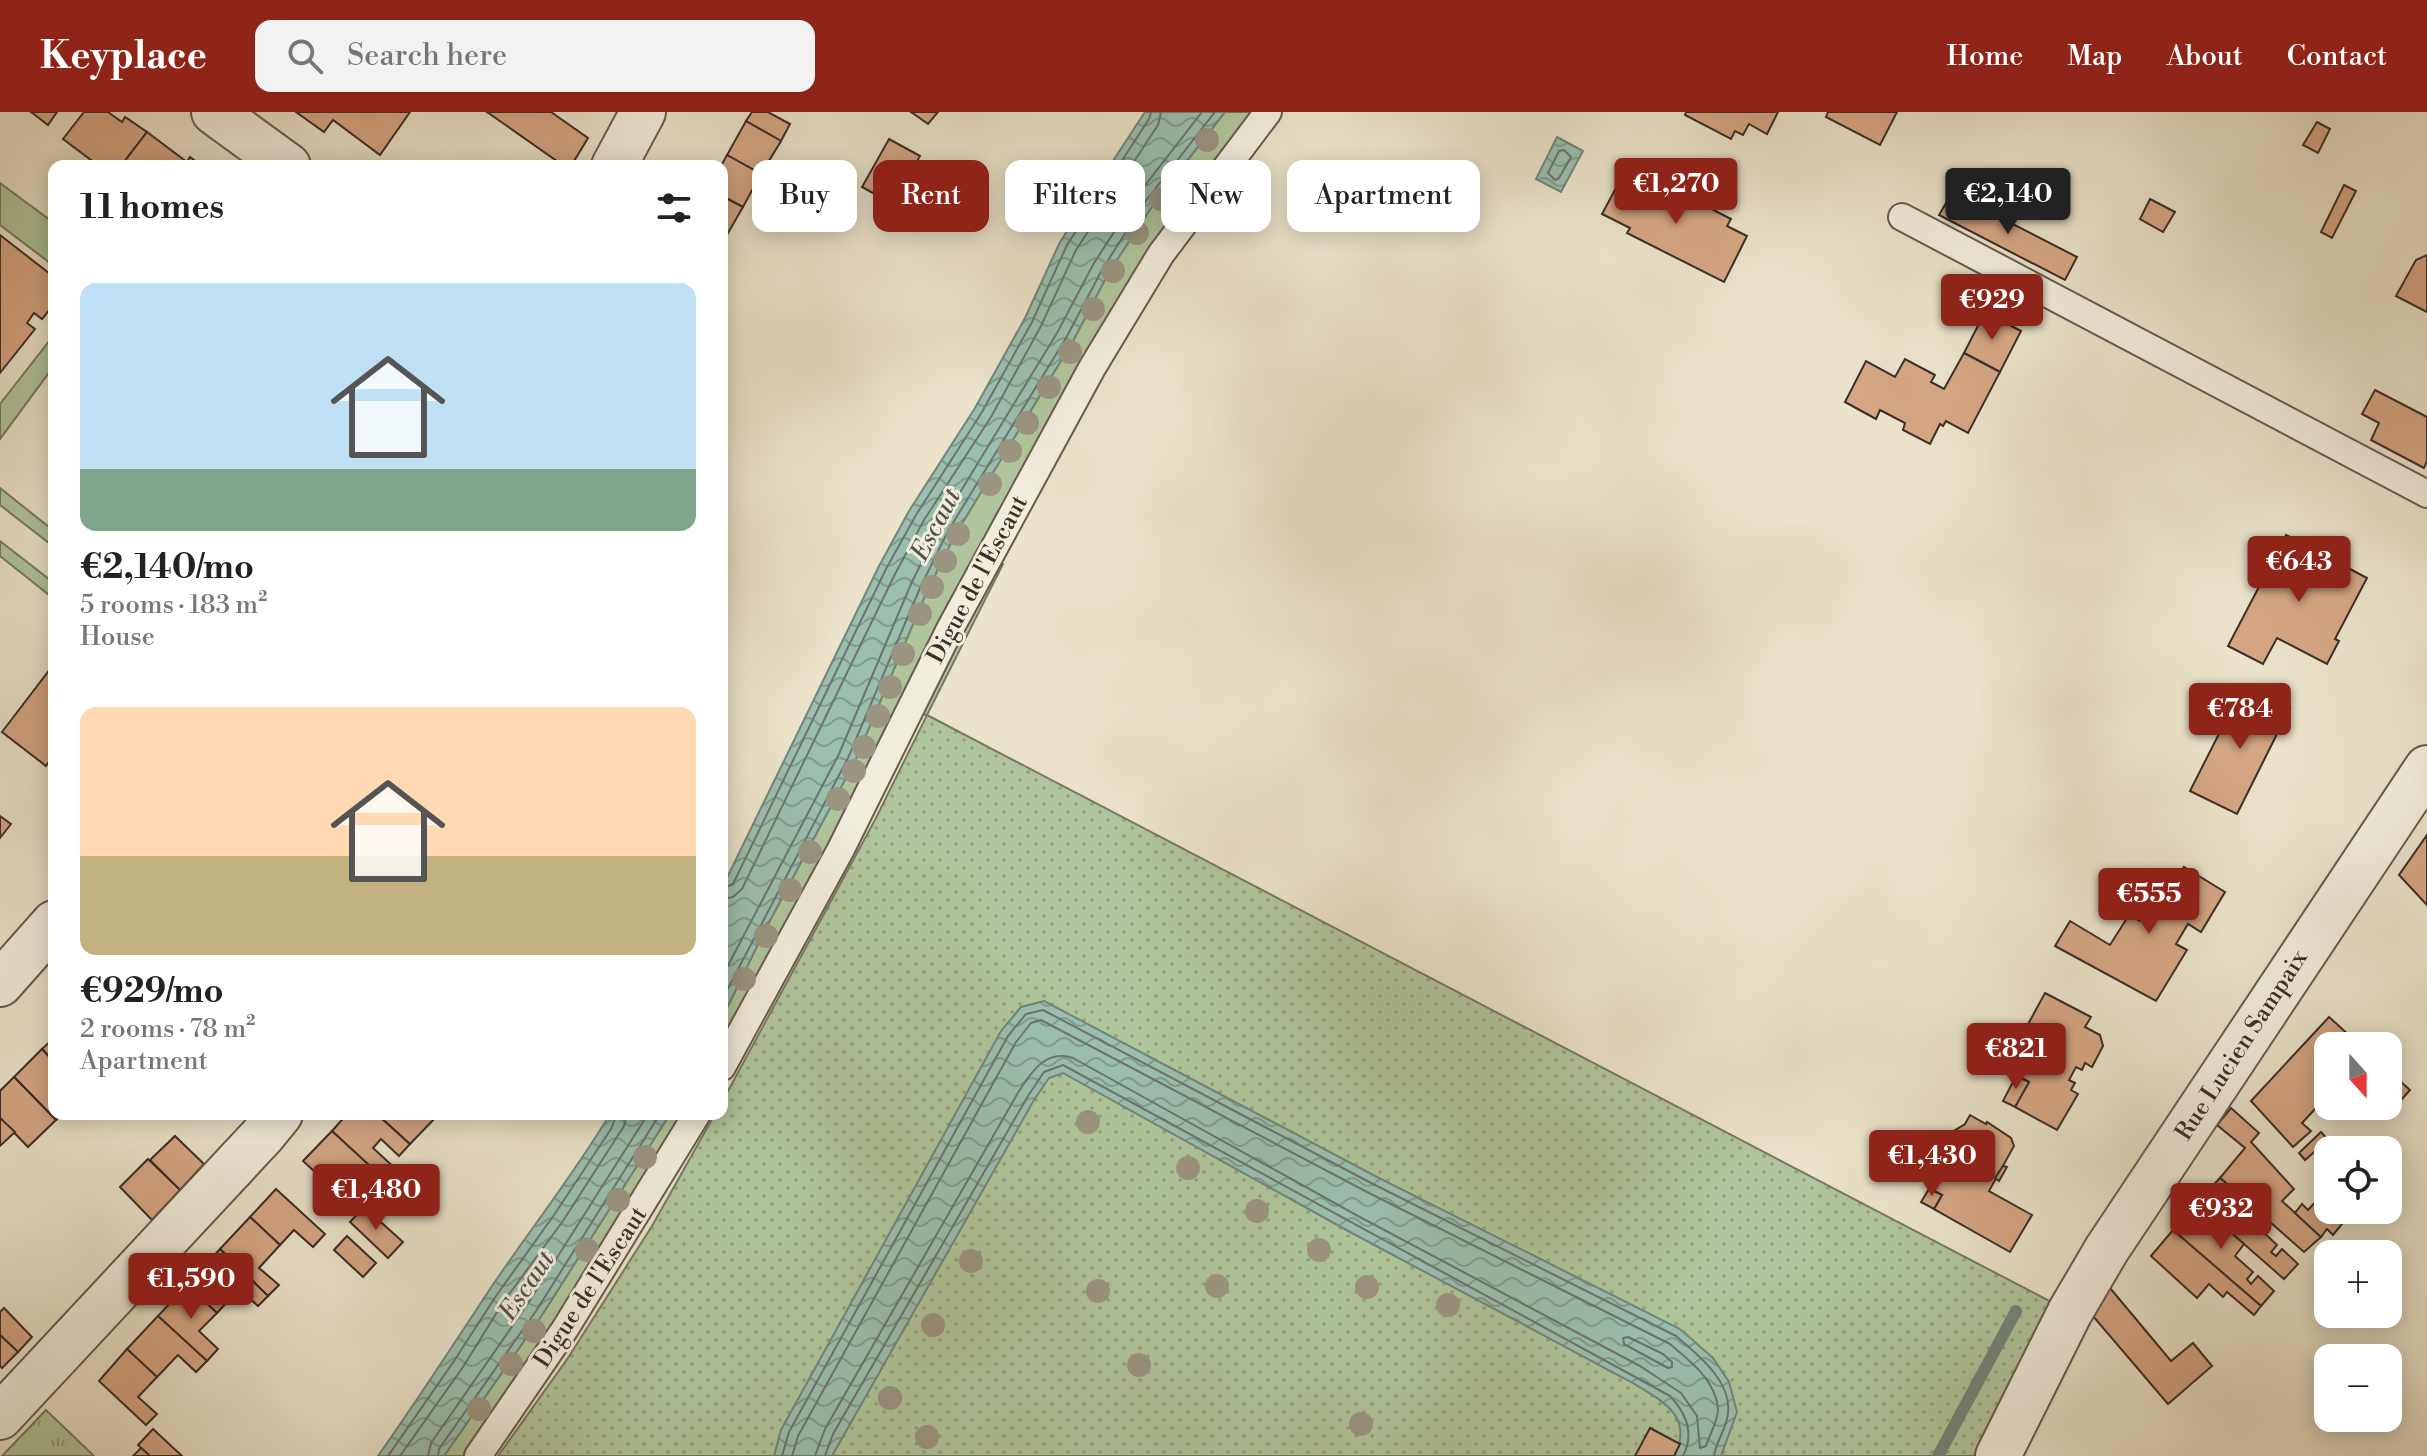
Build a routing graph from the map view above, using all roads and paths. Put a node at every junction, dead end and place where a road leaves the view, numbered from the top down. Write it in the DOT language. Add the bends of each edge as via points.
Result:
graph roads {
  1 [pos="214,112"];
  2 [pos="643,112"];
  3 [pos="1268,112"];
  4 [pos="280,160"];
  5 [pos="617,160"];
  6 [pos="1902,217"];
  7 [pos="2427,494"];
  8 [pos="2427,768"];
  9 [pos="48,940"];
  10 [pos="0,984"];
  11 [pos="728,1056"];
  12 [pos="693,1120"];
  13 [pos="260,1121"];
  14 [pos="0,1417"];
  15 [pos="478,1456"];
  16 [pos="1998,1456"];
  1 -- 4 [label="street"];
  2 -- 5 [label="street"];
  3 -- 11 [label="lane, Digue de l'Escaut" via="1161,254 1092,368"];
  6 -- 7 [label="lane"];
  8 -- 16 [label="street, Rue Lucien Sampaix" via="2107,1249"];
  9 -- 10 [label="street"];
  12 -- 15 [label="lane, Digue de l'Escaut" via="573,1318"];
  13 -- 14 [label="street"];
}
